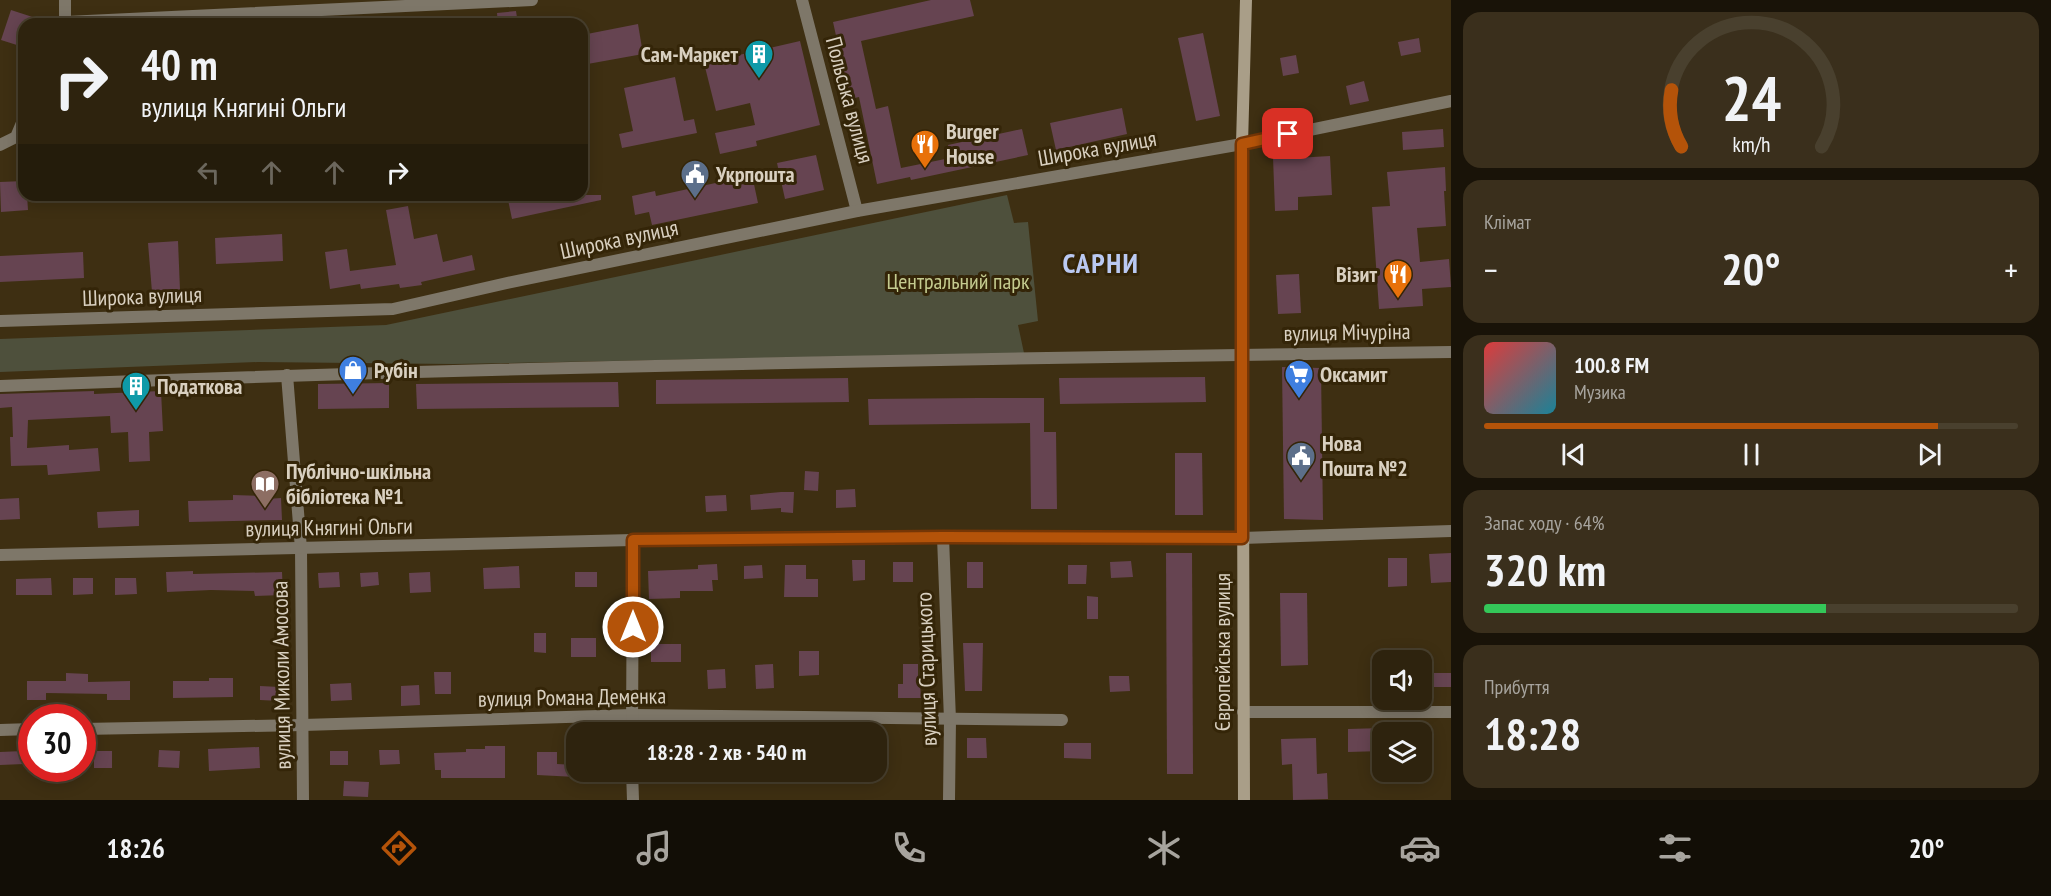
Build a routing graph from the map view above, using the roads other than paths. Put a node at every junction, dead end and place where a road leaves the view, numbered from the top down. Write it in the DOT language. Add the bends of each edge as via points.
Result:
graph roads {
  1 [pos="65,0"];
  2 [pos="532,0"];
  3 [pos="802,0"];
  4 [pos="1246,0"];
  5 [pos="65,18"];
  6 [pos="167,18"];
  7 [pos="1451,101"];
  8 [pos="18,132"];
  9 [pos="1242,144"];
  10 [pos="0,145"];
  11 [pos="857,211"];
  12 [pos="0,321"];
  13 [pos="1451,352"];
  14 [pos="1243,355"];
  15 [pos="287,375"];
  16 [pos="0,386"];
  17 [pos="1451,531"];
  18 [pos="943,537"];
  19 [pos="1242,538"];
  20 [pos="633,540"];
  21 [pos="301,549"];
  22 [pos="0,555"];
  23 [pos="1243,712"];
  24 [pos="1451,712"];
  25 [pos="632,715"];
  26 [pos="950,720"];
  27 [pos="1062,720"];
  28 [pos="632,722"];
  29 [pos="303,725"];
  30 [pos="18,729"];
  31 [pos="96,729"];
  32 [pos="0,730"];
  33 [pos="633,782"];
  34 [pos="303,800"];
  35 [pos="633,800"];
  36 [pos="950,800"];
  37 [pos="1244,800"];
  1 -- 5 [label="street"];
  2 -- 6 [label="street"];
  3 -- 11 [label="street, Польська вулиця"];
  4 -- 9 [label="main road, Європейська вулиця"];
  7 -- 9 [label="street, Широка вулиця"];
  8 -- 10 [label="street"];
  9 -- 11 [label="street, Широка вулиця"];
  9 -- 14 [label="main road, Європейська вулиця"];
  11 -- 12 [label="street, Широка вулиця" via="393,309"];
  13 -- 14 [label="street, вулиця Мічуріна"];
  14 -- 15 [label="street"];
  14 -- 19 [label="main road, Європейська вулиця"];
  15 -- 16 [label="street"];
  15 -- 21 [label="street, вулиця Миколи Амосова"];
  17 -- 19 [label="street, вулиця Княгині Ольги"];
  18 -- 19 [label="street, вулиця Княгині Ольги"];
  18 -- 20 [label="street, вулиця Княгині Ольги"];
  18 -- 26 [label="street, вулиця Старицького"];
  19 -- 23 [label="main road, Європейська вулиця"];
  20 -- 21 [label="street, вулиця Княгині Ольги"];
  20 -- 25 [label="street"];
  21 -- 22 [label="street, вулиця Княгині Ольги"];
  21 -- 29 [label="street, вулиця Миколи Амосова"];
  23 -- 24 [label="street"];
  23 -- 37 [label="main road, Європейська вулиця"];
  25 -- 26 [label="street, вулиця Романа Деменка"];
  25 -- 28 [label="street"];
  25 -- 29 [label="street, вулиця Романа Деменка"];
  26 -- 27 [label="street, вулиця Романа Деменка"];
  26 -- 36 [label="street, вулиця Старицького"];
  29 -- 31 [label="street, вулиця Романа Деменка"];
  29 -- 34 [label="street, вулиця Миколи Амосова"];
  30 -- 32 [label="street"];
  33 -- 35 [label="street"];
}
